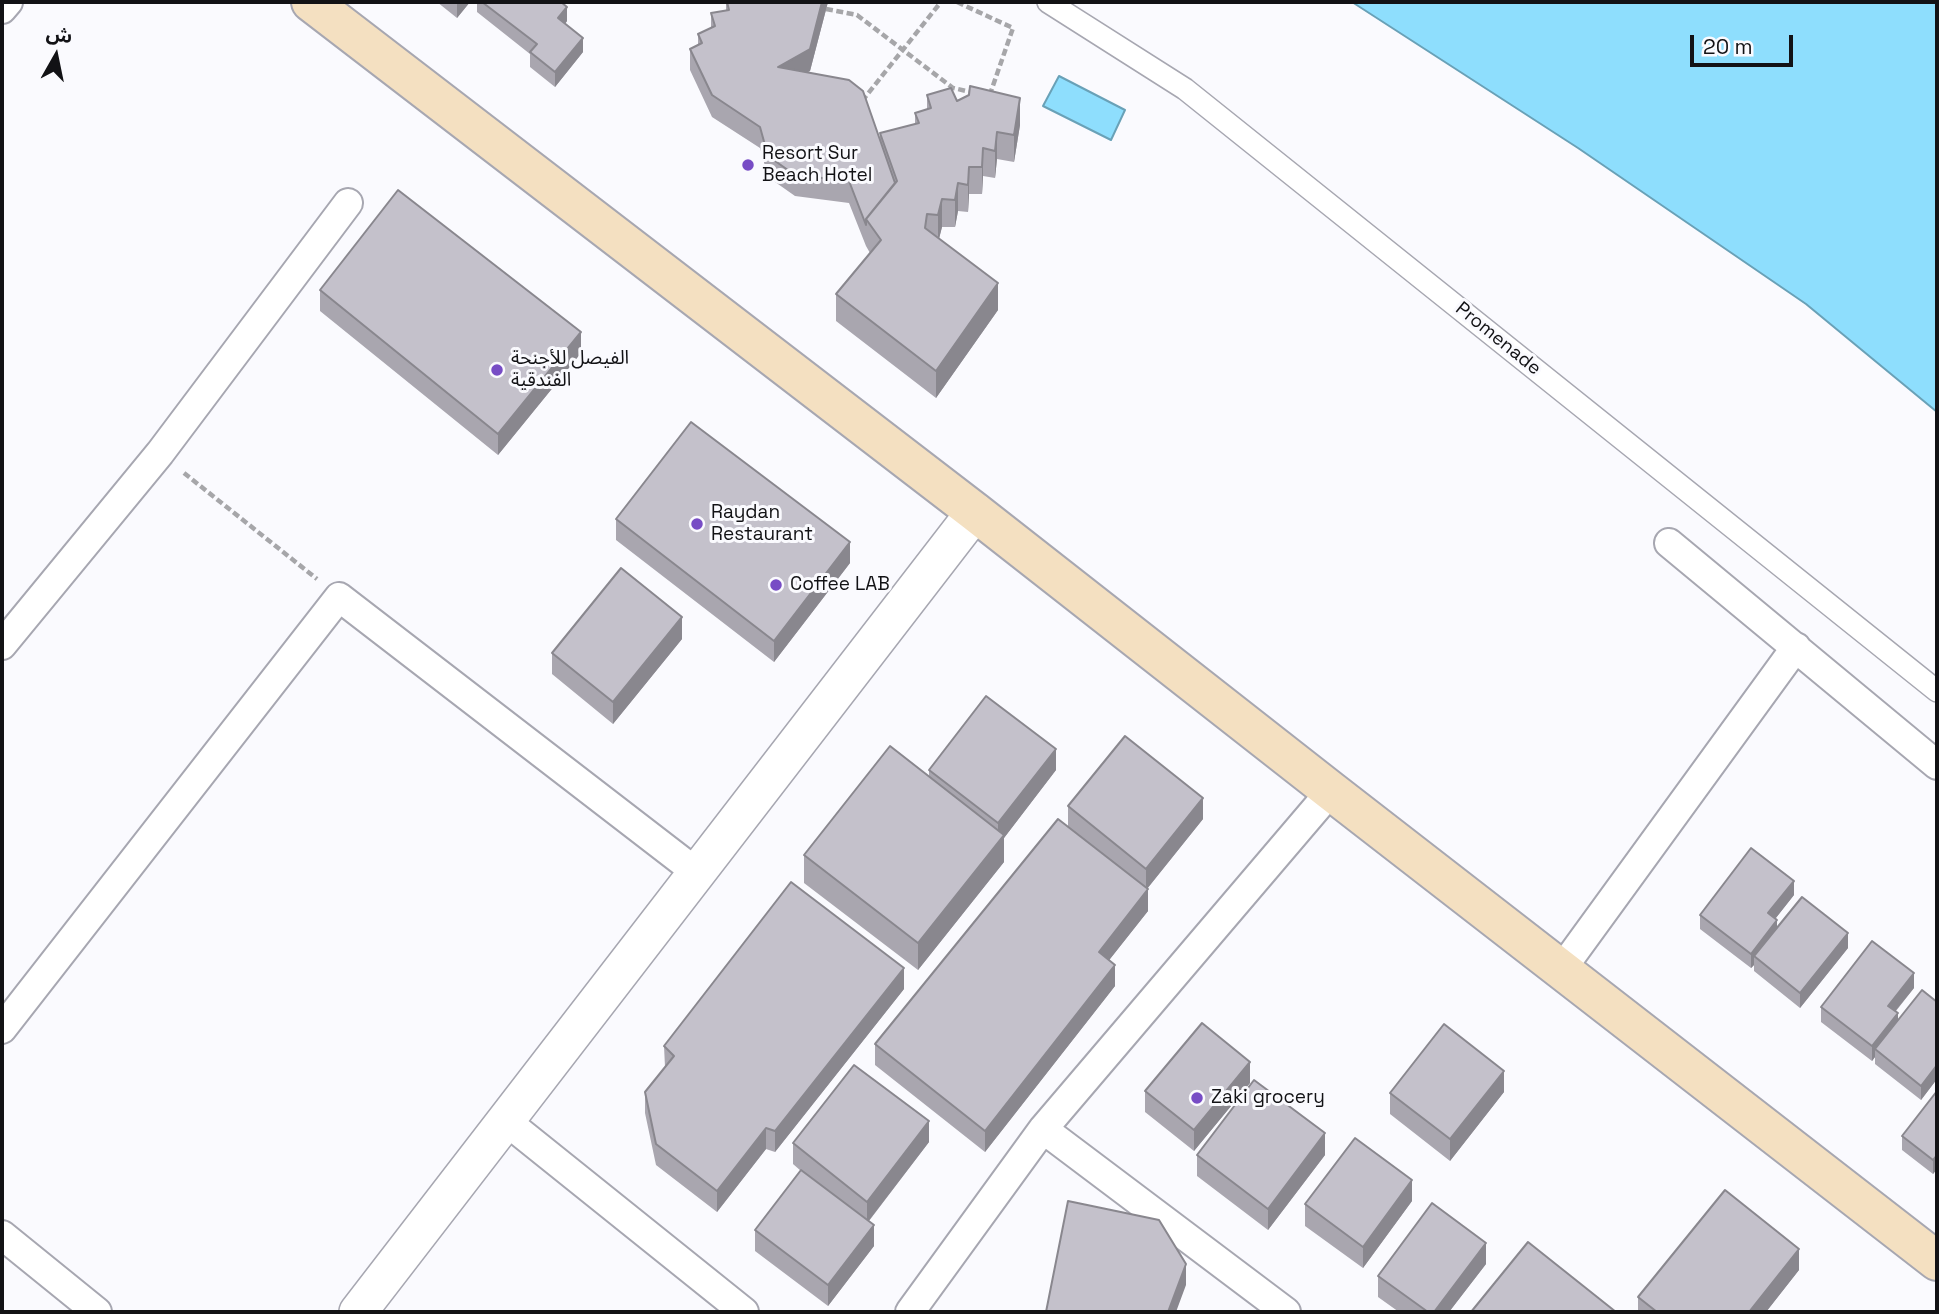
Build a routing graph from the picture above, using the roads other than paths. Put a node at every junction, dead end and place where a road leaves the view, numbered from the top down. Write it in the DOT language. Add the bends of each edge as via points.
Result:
graph roads {
  1 [pos="8,2"];
  2 [pos="311,2"];
  3 [pos="1048,2"];
  4 [pos="2,9"];
  5 [pos="348,203"];
  6 [pos="975,512"];
  7 [pos="1669,543"];
  8 [pos="2,645"];
  9 [pos="1796,647"];
  10 [pos="1937,691"];
  11 [pos="1937,765"];
  12 [pos="1331,791"];
  13 [pos="696,872"];
  14 [pos="1562,970"];
  15 [pos="2,1029"];
  16 [pos="506,1121"];
  17 [pos="1043,1129"];
  18 [pos="2,1235"];
  19 [pos="1937,1261"];
  20 [pos="97,1312"];
  21 [pos="358,1312"];
  22 [pos="744,1312"];
  23 [pos="910,1312"];
  24 [pos="1286,1312"];
  1 -- 4 [label="street"];
  2 -- 6 [label="main road"];
  3 -- 10 [label="street, Promenade" via="1185,89"];
  5 -- 8 [label="street" via="160,453"];
  6 -- 12 [label="main road"];
  6 -- 13 [label="street"];
  7 -- 9 [label="street"];
  9 -- 11 [label="street"];
  9 -- 14 [label="street"];
  12 -- 14 [label="main road"];
  12 -- 17 [label="street"];
  13 -- 15 [label="street" via="340,597"];
  13 -- 16 [label="street"];
  14 -- 19 [label="main road"];
  16 -- 21 [label="street"];
  16 -- 22 [label="street"];
  17 -- 23 [label="street"];
  17 -- 24 [label="street"];
  18 -- 20 [label="street"];
}
